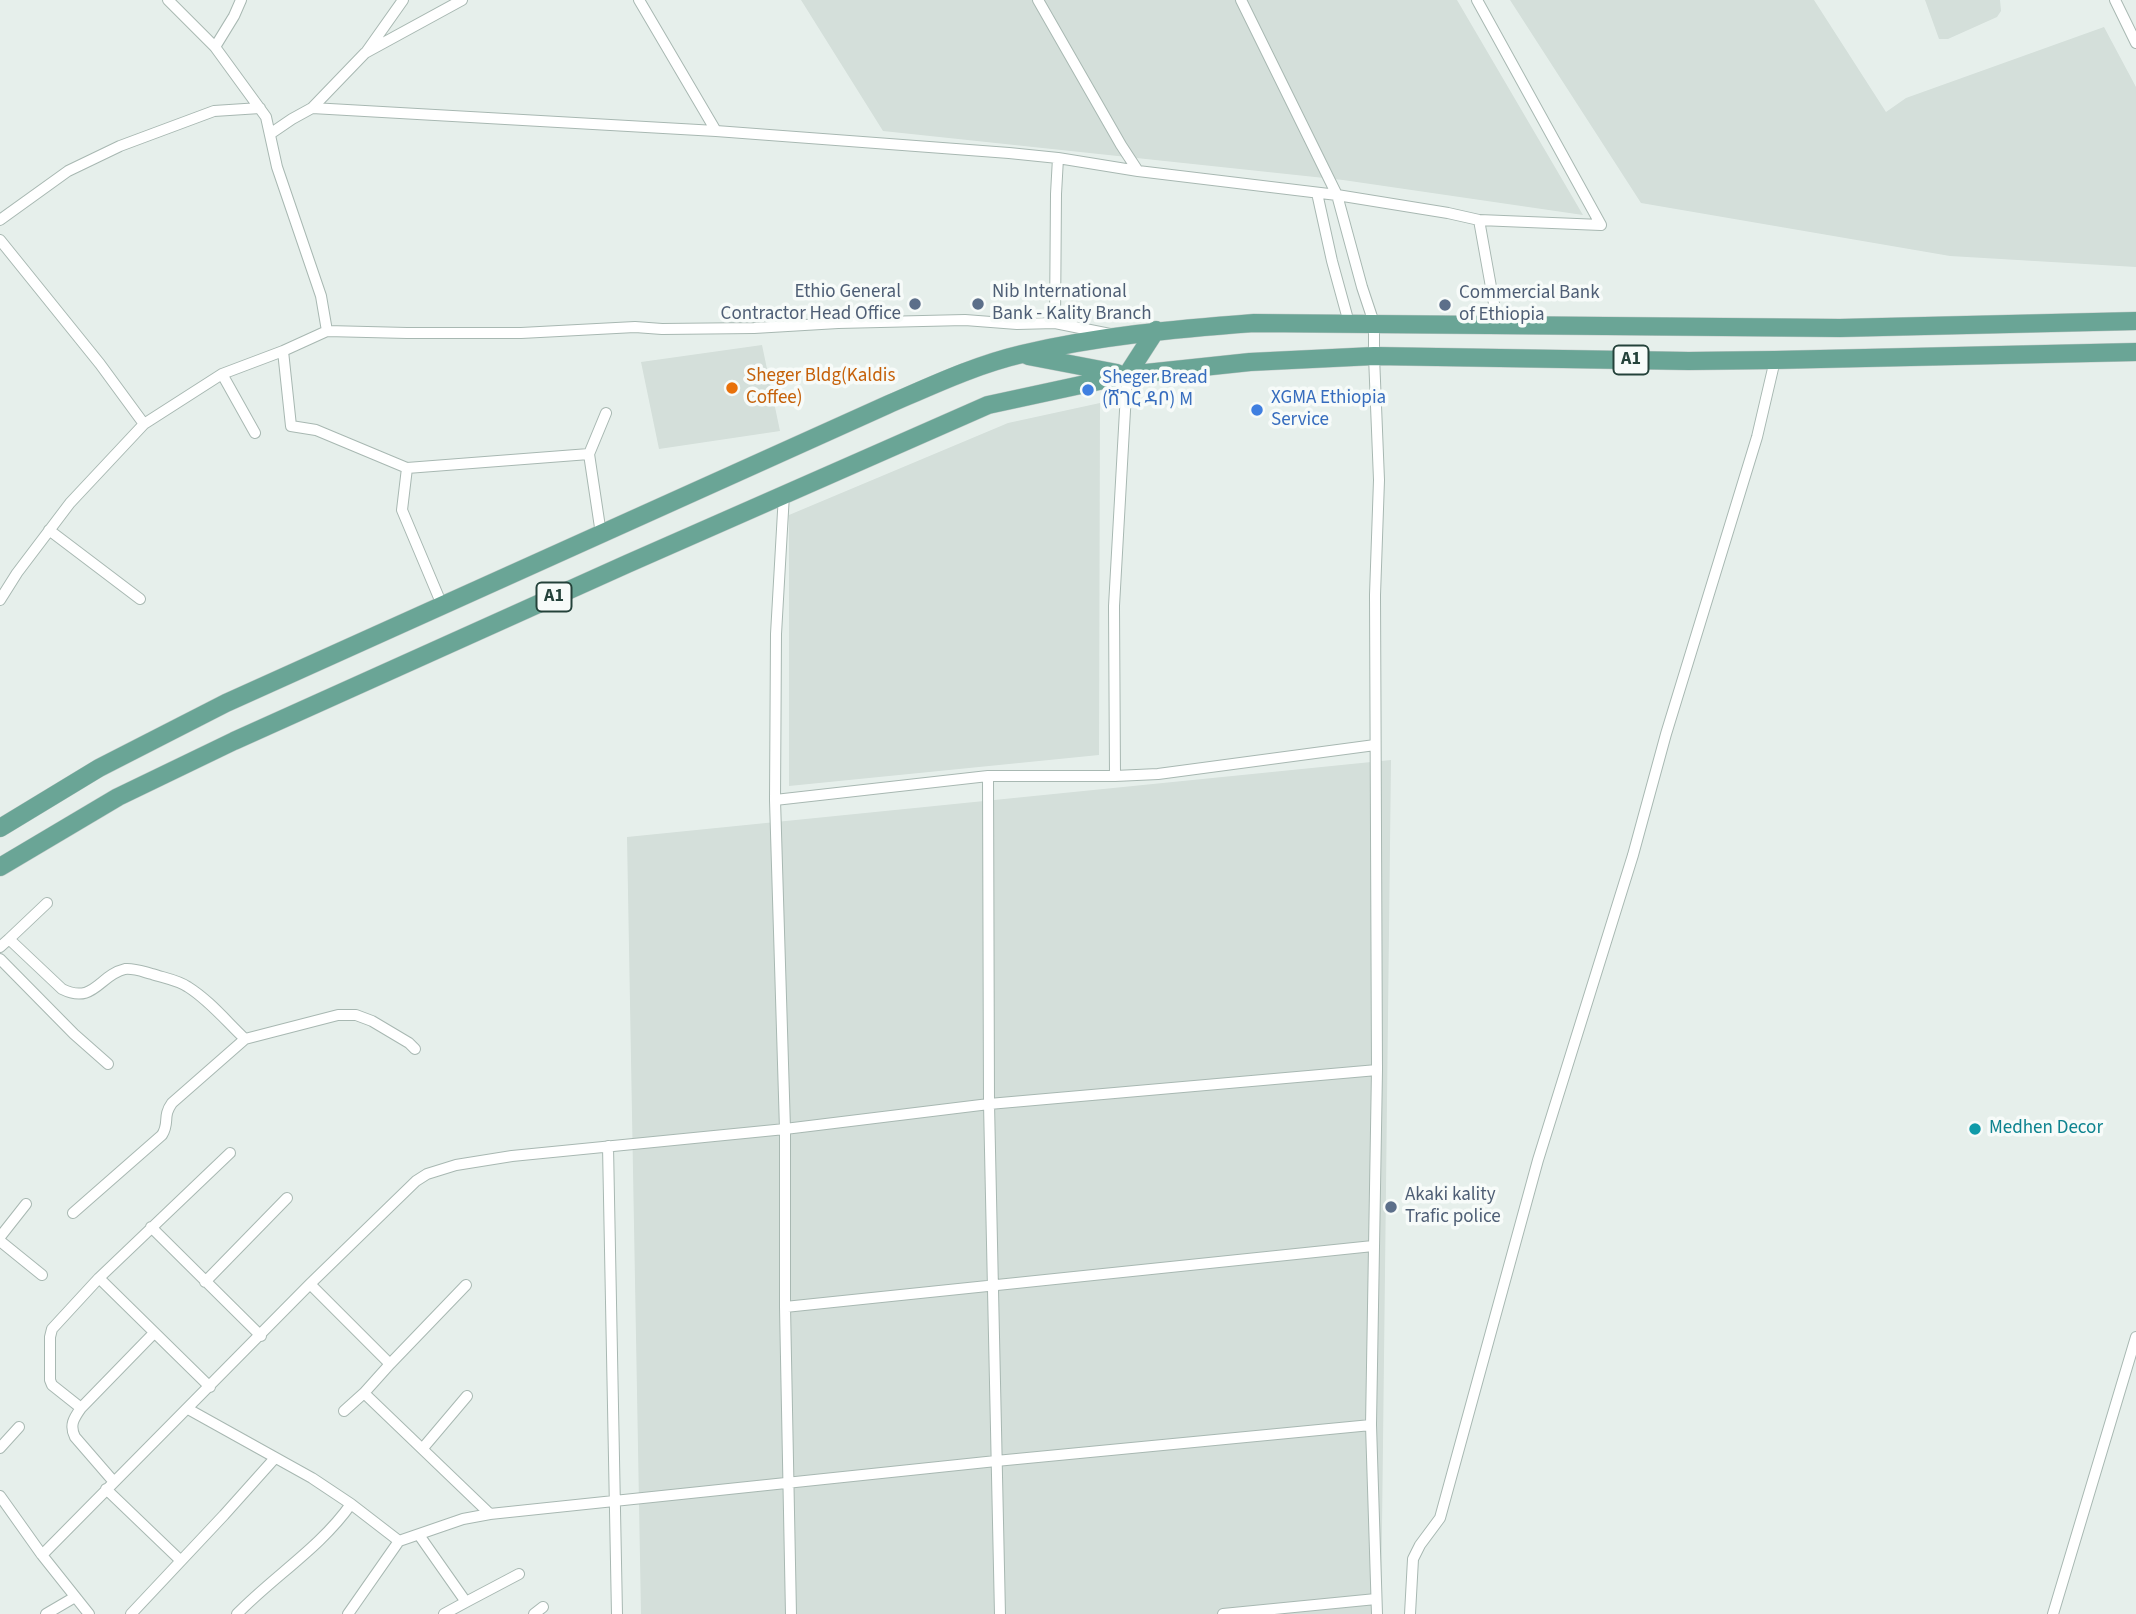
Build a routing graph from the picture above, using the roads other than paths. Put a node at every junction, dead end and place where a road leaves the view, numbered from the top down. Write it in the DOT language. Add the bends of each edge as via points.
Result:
graph roads {
  1 [pos="168,0"];
  2 [pos="241,0"];
  3 [pos="403,0"];
  4 [pos="462,0"];
  5 [pos="639,0"];
  6 [pos="1038,0"];
  7 [pos="1241,0"];
  8 [pos="1477,0"];
  9 [pos="2115,0"];
  10 [pos="2136,43"];
  11 [pos="215,47"];
  12 [pos="365,53"];
  13 [pos="260,108"];
  14 [pos="312,108"];
  15 [pos="716,131"];
  16 [pos="271,134"];
  17 [pos="1058,158"];
  18 [pos="1138,172"];
  19 [pos="1317,193"];
  20 [pos="1337,195"];
  21 [pos="0,220"];
  22 [pos="1479,220"];
  23 [pos="0,240"];
  24 [pos="2136,321"];
  25 [pos="1055,323"];
  26 [pos="1349,323"];
  27 [pos="1374,323"];
  28 [pos="1498,326"];
  29 [pos="1156,330"];
  30 [pos="327,331"];
  31 [pos="1119,336"];
  32 [pos="283,351"];
  33 [pos="2136,352"];
  34 [pos="1020,354"];
  35 [pos="1374,356"];
  36 [pos="1774,360"];
  37 [pos="222,374"];
  38 [pos="1128,375"];
  39 [pos="606,412"];
  40 [pos="144,424"];
  41 [pos="255,433"];
  42 [pos="589,454"];
  43 [pos="407,468"];
  44 [pos="784,494"];
  45 [pos="49,530"];
  46 [pos="601,534"];
  47 [pos="140,599"];
  48 [pos="0,600"];
  49 [pos="442,605"];
  50 [pos="1375,745"];
  51 [pos="988,776"];
  52 [pos="1115,776"];
  53 [pos="775,800"];
  54 [pos="0,828"];
  55 [pos="0,867"];
  56 [pos="47,903"];
  57 [pos="4,943"];
  58 [pos="0,959"];
  59 [pos="245,1039"];
  60 [pos="415,1049"];
  61 [pos="108,1064"];
  62 [pos="1377,1070"];
  63 [pos="989,1104"];
  64 [pos="785,1129"];
  65 [pos="608,1146"];
  66 [pos="230,1153"];
  67 [pos="286,1198"];
  68 [pos="26,1204"];
  69 [pos="73,1213"];
  70 [pos="151,1227"];
  71 [pos="0,1239"];
  72 [pos="1373,1245"];
  73 [pos="42,1275"];
  74 [pos="99,1278"];
  75 [pos="205,1282"];
  76 [pos="310,1284"];
  77 [pos="466,1285"];
  78 [pos="995,1286"];
  79 [pos="785,1307"];
  80 [pos="154,1333"];
  81 [pos="261,1336"];
  82 [pos="2136,1338"];
  83 [pos="390,1364"];
  84 [pos="209,1387"];
  85 [pos="364,1393"];
  86 [pos="467,1396"];
  87 [pos="81,1408"];
  88 [pos="188,1409"];
  89 [pos="344,1411"];
  90 [pos="1371,1425"];
  91 [pos="19,1427"];
  92 [pos="0,1448"];
  93 [pos="423,1448"];
  94 [pos="275,1458"];
  95 [pos="996,1461"];
  96 [pos="788,1484"];
  97 [pos="110,1486"];
  98 [pos="0,1496"];
  99 [pos="616,1501"];
  100 [pos="351,1504"];
  101 [pos="490,1514"];
  102 [pos="419,1535"];
  103 [pos="398,1541"];
  104 [pos="42,1555"];
  105 [pos="180,1560"];
  106 [pos="519,1574"];
  107 [pos="75,1597"];
  108 [pos="1376,1599"];
  109 [pos="466,1602"];
  110 [pos="46,1614"];
  111 [pos="89,1614"];
  112 [pos="131,1614"];
  113 [pos="237,1614"];
  114 [pos="348,1614"];
  115 [pos="444,1614"];
  116 [pos="617,1614"];
  117 [pos="791,1614"];
  118 [pos="1000,1614"];
  119 [pos="1223,1614"];
  120 [pos="1377,1614"];
  121 [pos="1409,1614"];
  122 [pos="2053,1614"];
  1 -- 11 [label="street"];
  2 -- 11 [label="street"];
  3 -- 12 [label="street"];
  4 -- 12 [label="street"];
  5 -- 15 [label="street"];
  6 -- 18 [label="street"];
  7 -- 20 [label="street"];
  8 -- 22 [label="street" via="1601,225"];
  9 -- 10 [label="street"];
  11 -- 13 [label="street"];
  12 -- 14 [label="street"];
  13 -- 16 [label="street"];
  13 -- 21 [label="street" via="214,110 120,146 68,171"];
  14 -- 15 [label="street"];
  14 -- 16 [label="street"];
  15 -- 17 [label="street"];
  16 -- 30 [label="street" via="277,167 321,296"];
  17 -- 18 [label="street"];
  17 -- 25 [label="street"];
  18 -- 19 [label="street"];
  19 -- 20 [label="street"];
  19 -- 26 [label="street"];
  20 -- 22 [label="street"];
  20 -- 27 [label="street"];
  22 -- 28 [label="street"];
  23 -- 40 [label="street"];
  24 -- 28 [label="main road, A1" via="1840,328"];
  25 -- 30 [label="street" via="965,320 521,333"];
  25 -- 31 [label="street"];
  26 -- 27 [label="main road, A1"];
  26 -- 29 [label="main road, A1"];
  27 -- 28 [label="main road, A1"];
  27 -- 35 [label="street"];
  29 -- 31 [label="main road, A1"];
  29 -- 38 [label="main road"];
  30 -- 32 [label="street"];
  31 -- 34 [label="main road, A1"];
  32 -- 37 [label="street"];
  32 -- 43 [label="street" via="292,426 316,430"];
  33 -- 36 [label="main road, A1"];
  34 -- 38 [label="main road, A1"];
  34 -- 46 [label="main road, A1" via="887,405"];
  35 -- 36 [label="main road, A1"];
  35 -- 38 [label="main road, A1" via="1250,362"];
  35 -- 50 [label="street" via="1379,480"];
  36 -- 121 [label="street" via="1757,436 1538,1160 1440,1518 1413,1559"];
  37 -- 40 [label="street"];
  37 -- 41 [label="street"];
  38 -- 44 [label="main road, A1" via="988,405"];
  38 -- 52 [label="street" via="1114,606"];
  39 -- 42 [label="street"];
  40 -- 45 [label="street"];
  42 -- 43 [label="street"];
  42 -- 46 [label="street"];
  43 -- 49 [label="street" via="402,510"];
  44 -- 53 [label="street" via="776,634"];
  44 -- 55 [label="main road, A1" via="234,741 118,797"];
  45 -- 47 [label="street"];
  45 -- 48 [label="street"];
  46 -- 49 [label="main road, A1"];
  49 -- 54 [label="main road, A1" via="203,715 99,768"];
  50 -- 52 [label="street"];
  50 -- 62 [label="street"];
  51 -- 52 [label="street"];
  51 -- 53 [label="street"];
  51 -- 63 [label="street"];
  53 -- 64 [label="street"];
  56 -- 57 [label="street"];
  57 -- 59 [label="street" via="62,989 79,995 133,969 186,985"];
  58 -- 61 [label="street"];
  59 -- 60 [label="street" via="338,1015 356,1015"];
  59 -- 69 [label="street" via="172,1103 162,1135"];
  62 -- 63 [label="street"];
  62 -- 72 [label="street"];
  63 -- 64 [label="street"];
  63 -- 78 [label="street"];
  64 -- 65 [label="street"];
  64 -- 79 [label="street"];
  65 -- 76 [label="street" via="498,1158 427,1174"];
  65 -- 99 [label="street"];
  66 -- 70 [label="street"];
  67 -- 75 [label="street"];
  68 -- 71 [label="street"];
  70 -- 74 [label="street"];
  70 -- 75 [label="street"];
  71 -- 73 [label="street"];
  72 -- 78 [label="street"];
  72 -- 90 [label="street"];
  74 -- 80 [label="street"];
  74 -- 87 [label="street" via="52,1329 50,1337 52,1385"];
  75 -- 81 [label="street"];
  76 -- 81 [label="street"];
  76 -- 83 [label="street"];
  77 -- 83 [label="street"];
  78 -- 79 [label="street"];
  78 -- 95 [label="street"];
  79 -- 96 [label="street"];
  80 -- 84 [label="street"];
  80 -- 87 [label="street"];
  81 -- 84 [label="street"];
  82 -- 122 [label="street"];
  83 -- 85 [label="street"];
  84 -- 88 [label="street"];
  85 -- 89 [label="street"];
  85 -- 93 [label="street"];
  86 -- 93 [label="street"];
  87 -- 97 [label="street" via="72,1429"];
  88 -- 94 [label="street"];
  88 -- 97 [label="street"];
  90 -- 95 [label="street"];
  90 -- 108 [label="street"];
  91 -- 92 [label="street"];
  93 -- 101 [label="street"];
  94 -- 100 [label="street"];
  94 -- 105 [label="street"];
  95 -- 96 [label="street"];
  95 -- 118 [label="street"];
  96 -- 99 [label="street"];
  96 -- 117 [label="street"];
  97 -- 104 [label="street"];
  97 -- 105 [label="street"];
  98 -- 104 [label="street"];
  99 -- 101 [label="street"];
  99 -- 116 [label="street"];
  100 -- 103 [label="street"];
  100 -- 113 [label="street" via="336,1525"];
  101 -- 102 [label="street"];
  102 -- 103 [label="street"];
  102 -- 109 [label="street"];
  103 -- 114 [label="street"];
  104 -- 107 [label="street"];
  105 -- 112 [label="street"];
  106 -- 109 [label="street"];
  107 -- 110 [label="street"];
  107 -- 111 [label="street"];
  108 -- 119 [label="street"];
  108 -- 120 [label="street"];
  109 -- 115 [label="street"];
}
